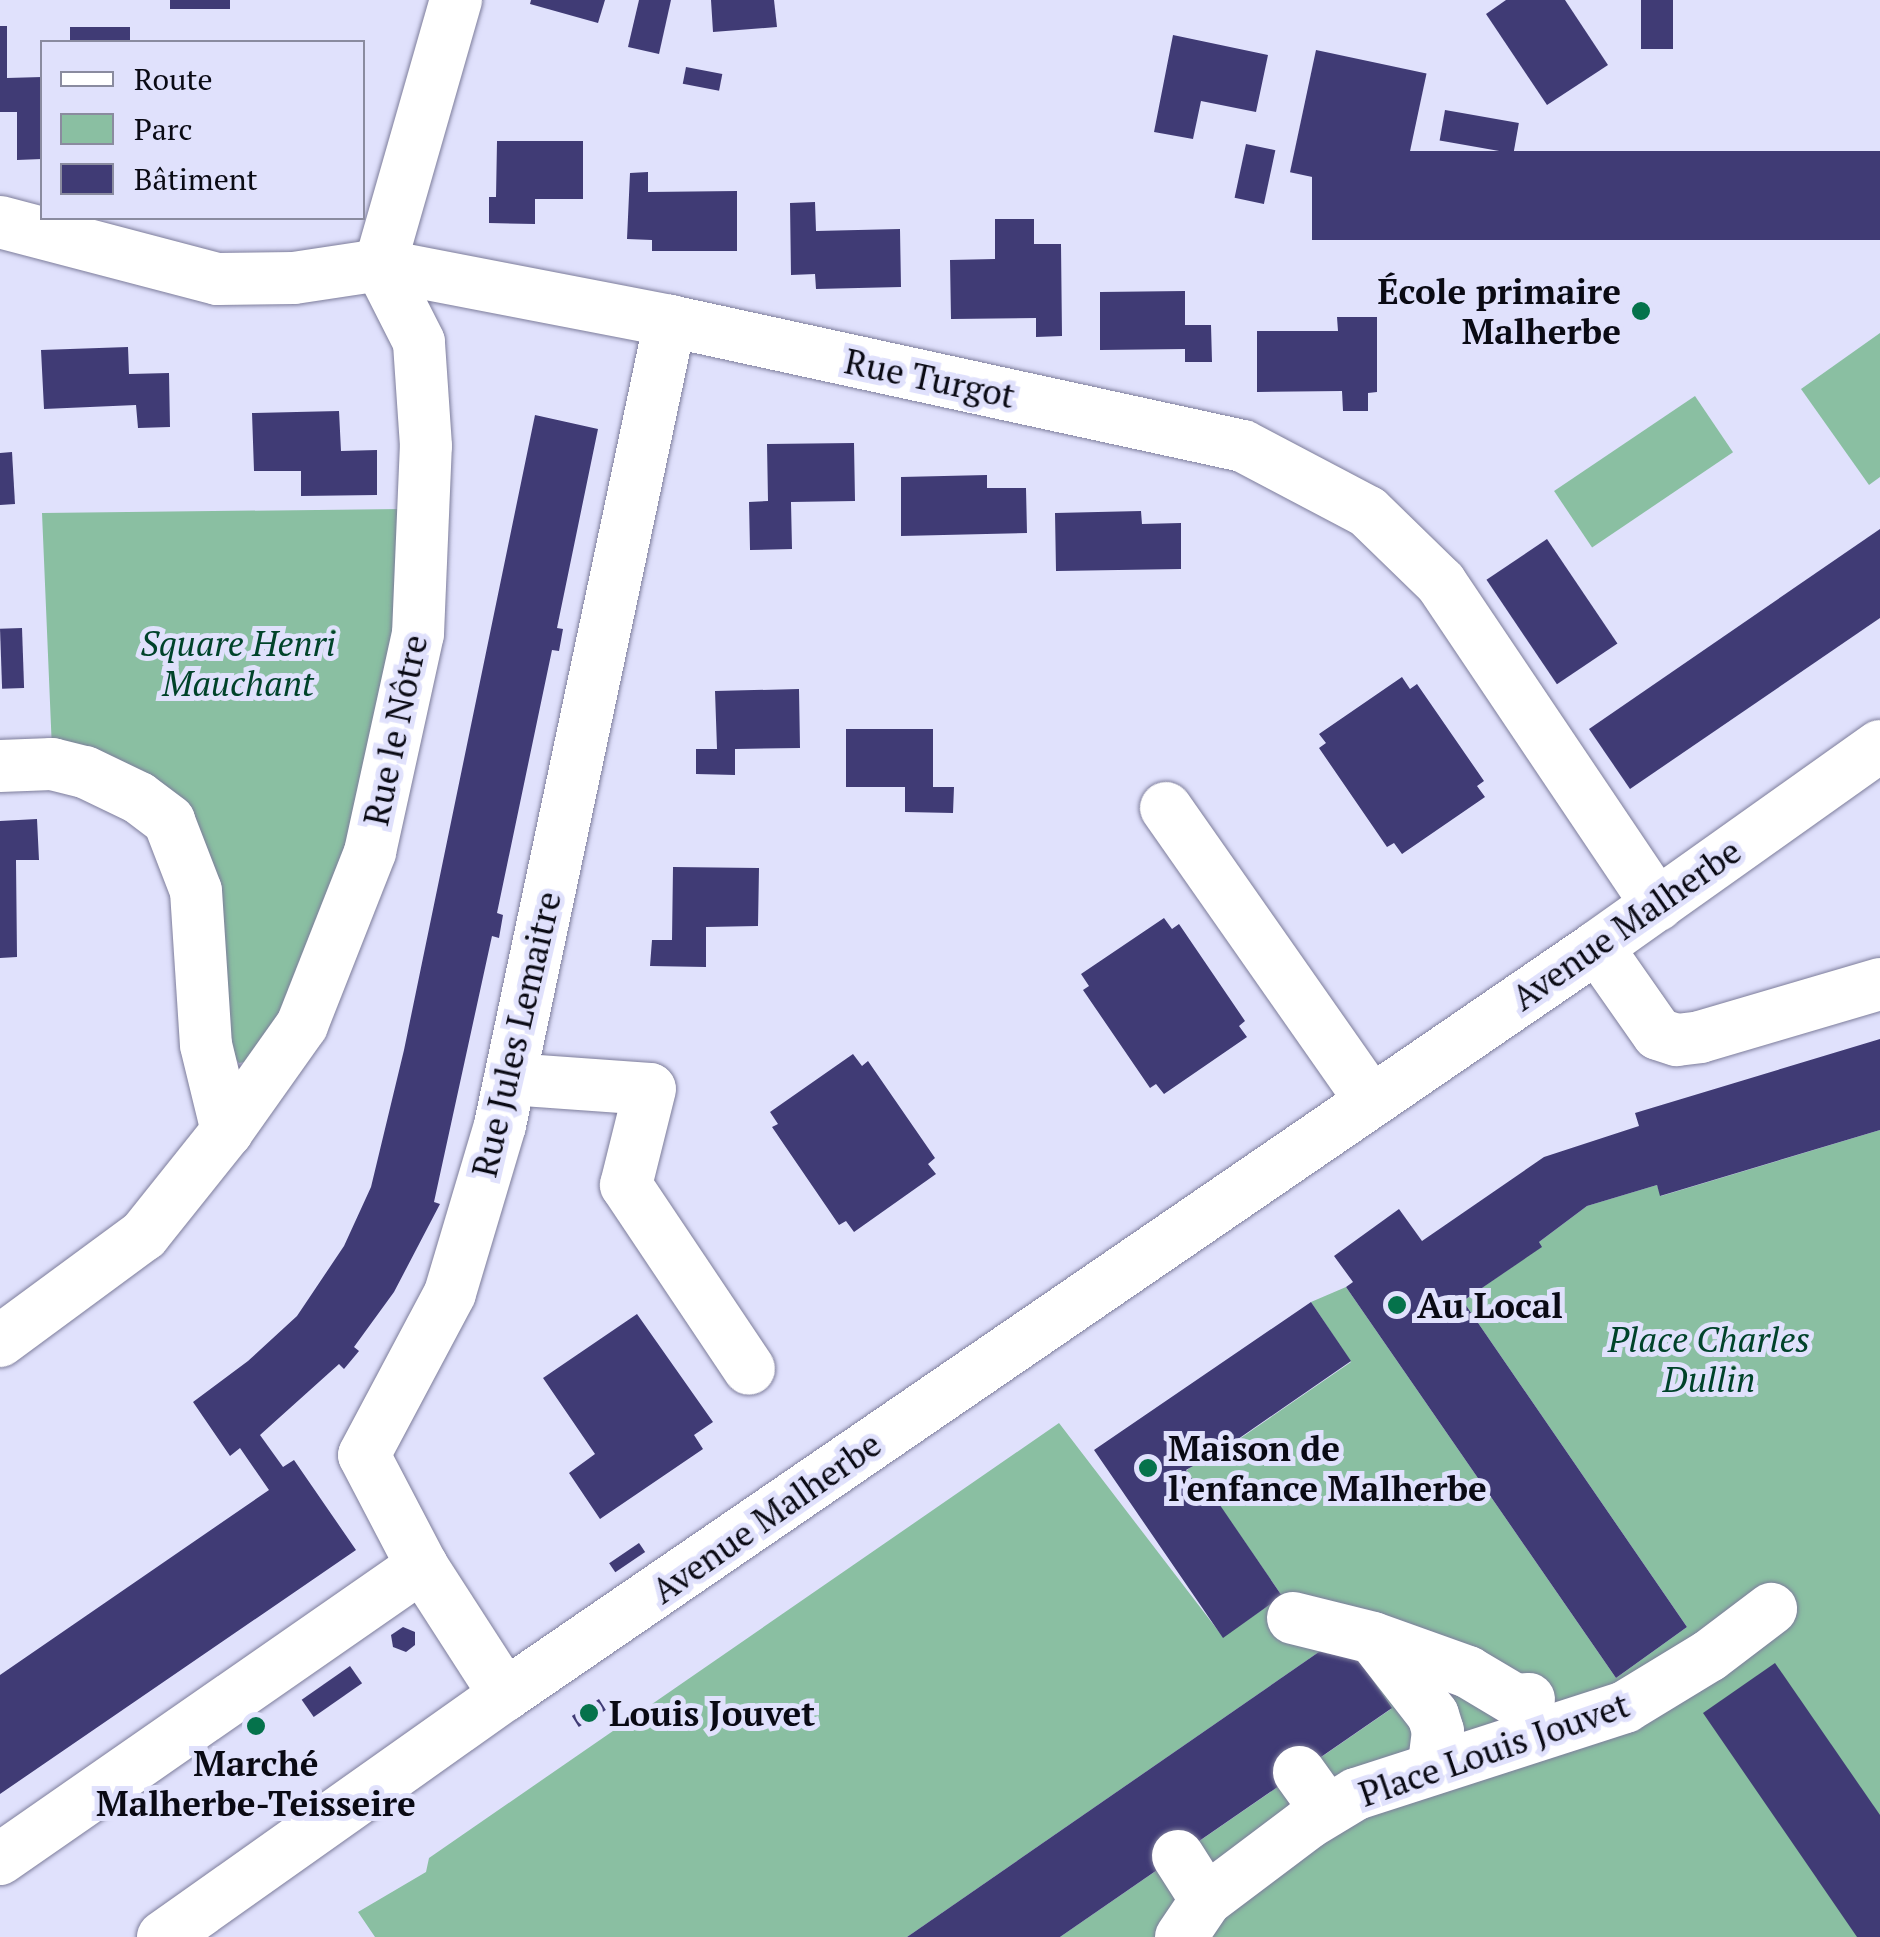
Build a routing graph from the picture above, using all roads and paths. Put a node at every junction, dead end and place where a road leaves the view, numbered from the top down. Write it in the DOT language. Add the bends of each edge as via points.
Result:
graph roads {
  1 [pos="456,0"];
  2 [pos="0,222"];
  3 [pos="380,265"];
  4 [pos="670,321"];
  5 [pos="1880,746"];
  6 [pos="0,766"];
  7 [pos="1166,808"];
  8 [pos="1657,905"];
  9 [pos="1597,947"];
  10 [pos="1880,984"];
  11 [pos="510,1079"];
  12 [pos="1370,1099"];
  13 [pos="226,1131"];
  14 [pos="0,1341"];
  15 [pos="749,1369"];
  16 [pos="422,1566"];
  17 [pos="1771,1609"];
  18 [pos="1294,1618"];
  19 [pos="1373,1638"];
  20 [pos="505,1695"];
  21 [pos="1529,1699"];
  22 [pos="1434,1765"];
  23 [pos="1178,1856"];
  24 [pos="0,1859"];
  25 [pos="1194,1918"];
  26 [pos="163,1937"];
  1 -- 3 [label="street"];
  2 -- 3 [label="street, Rue Turgot" via="218,279 294,278"];
  3 -- 4 [label="street, Rue Turgot"];
  3 -- 13 [label="street, Rue le Nôtre" via="419,342 426,446 418,634 370,852 302,1025"];
  4 -- 8 [label="street, Rue Turgot" via="1243,446 1368,512 1442,583"];
  4 -- 11 [label="street, Rue Jules Lemaitre"];
  5 -- 8 [label="street, Avenue Malherbe"];
  6 -- 13 [label="street" via="52,764 85,772 170,822 186,856 202,926 206,1045"];
  7 -- 12 [label="street"];
  8 -- 9 [label="street, Avenue Malherbe"];
  9 -- 10 [label="street" via="1658,1034 1678,1040"];
  9 -- 12 [label="street, Avenue Malherbe"];
  11 -- 15 [label="street" via="650,1089 626,1186"];
  11 -- 16 [label="street, Rue Jules Lemaitre" via="450,1293 364,1456"];
  12 -- 20 [label="street, Avenue Malherbe"];
  13 -- 14 [label="street, Rue le Nôtre" via="144,1235"];
  16 -- 20 [label="street, Rue Jules Lemaitre"];
  16 -- 24 [label="street"];
  17 -- 22 [label="street, Place Louis Jouvet" via="1625,1707"];
  18 -- 19 [label="street"];
  19 -- 21 [label="street" via="1468,1672 1515,1700"];
  19 -- 22 [label="street" via="1433,1714"];
  20 -- 26 [label="street, Avenue Malherbe"];
  22 -- 25 [label="street, Place Louis Jouvet" via="1356,1794 1313,1792"];
  23 -- 25 [label="street"];
}
